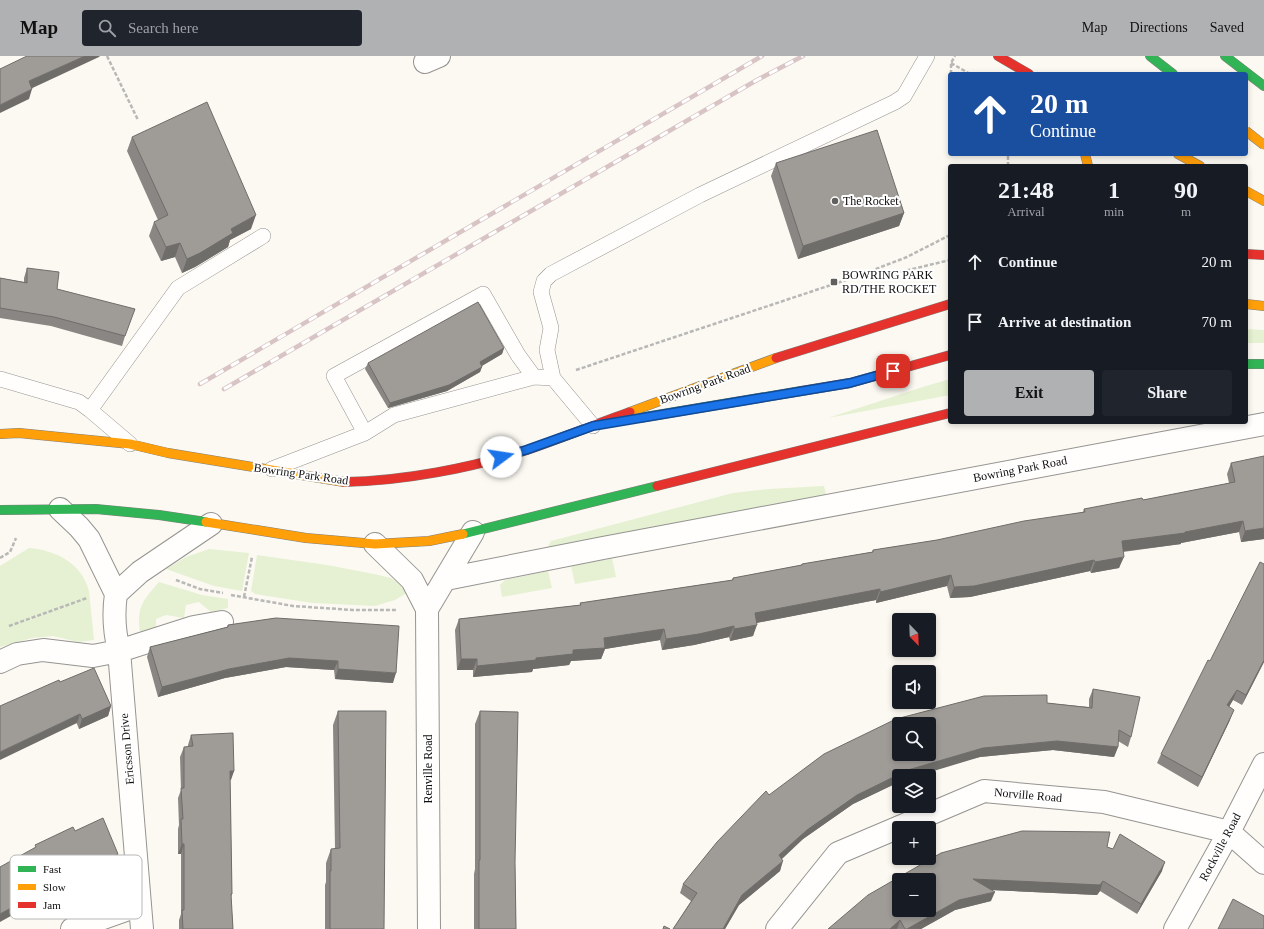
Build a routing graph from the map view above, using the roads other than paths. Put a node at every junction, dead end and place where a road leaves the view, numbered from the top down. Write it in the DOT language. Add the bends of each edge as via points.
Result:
graph roads {
  1 [pos="927,56"];
  2 [pos="998,56"];
  3 [pos="1150,56"];
  4 [pos="1225,56"];
  5 [pos="1026,72"];
  6 [pos="1170,72"];
  7 [pos="1246,72"];
  8 [pos="1248,74"];
  9 [pos="1264,86"];
  10 [pos="1248,133"];
  11 [pos="1264,145"];
  12 [pos="1182,156"];
  13 [pos="1196,164"];
  14 [pos="1248,192"];
  15 [pos="1264,201"];
  16 [pos="263,236"];
  17 [pos="1248,254"];
  18 [pos="1264,255"];
  19 [pos="948,301"];
  20 [pos="948,304"];
  21 [pos="1248,304"];
  22 [pos="1264,306"];
  23 [pos="937,307"];
  24 [pos="948,356"];
  25 [pos="1248,364"];
  26 [pos="1264,364"];
  27 [pos="534,377"];
  28 [pos="554,378"];
  29 [pos="0,380"];
  30 [pos="90,410"];
  31 [pos="946,414"];
  32 [pos="1264,424"];
  33 [pos="593,426"];
  34 [pos="365,433"];
  35 [pos="0,434"];
  36 [pos="130,444"];
  37 [pos="269,470"];
  38 [pos="60,509"];
  39 [pos="0,510"];
  40 [pos="211,524"];
  41 [pos="473,532"];
  42 [pos="375,544"];
  43 [pos="446,579"];
  44 [pos="116,596"];
  45 [pos="427,609"];
  46 [pos="222,622"];
  47 [pos="119,651"];
  48 [pos="0,662"];
  49 [pos="1264,764"];
  50 [pos="1229,832"];
  51 [pos="136,855"];
  52 [pos="1264,863"];
  53 [pos="100,919"];
  54 [pos="141,919"];
  55 [pos="72,929"];
  56 [pos="142,929"];
  57 [pos="429,929"];
  58 [pos="777,929"];
  59 [pos="1175,929"];
  1 -- 28 [label="lane" via="904,96 894,102 700,195 551,274 544,281 541,292 551,328 547,350"];
  2 -- 5 [label="highway"];
  3 -- 6 [label="highway"];
  4 -- 7 [label="highway"];
  8 -- 9 [label="highway"];
  10 -- 11 [label="highway, bridge"];
  12 -- 13 [label="highway"];
  14 -- 15 [label="highway"];
  16 -- 30 [label="lane" via="178,288"];
  17 -- 18 [label="highway"];
  19 -- 23 [label="highway"];
  20 -- 23 [label="highway"];
  21 -- 22 [label="highway"];
  23 -- 33 [label="highway, Bowring Park Road" via="794,352"];
  24 -- 33 [label="highway" via="850,383"];
  25 -- 26 [label="highway"];
  27 -- 28 [label="lane"];
  27 -- 34 [label="lane" via="394,415"];
  27 -- 34 [label="lane" via="518,355 483,294 334,376"];
  28 -- 33 [label="lane"];
  29 -- 30 [label="lane" via="79,402"];
  30 -- 36 [label="lane"];
  31 -- 41 [label="highway"];
  32 -- 43 [label="street, Bowring Park Road" via="720,525"];
  33 -- 37 [label="highway, Bowring Park Road" via="526,450 463,467 394,479 345,482"];
  34 -- 37 [label="lane"];
  35 -- 36 [label="highway, Bowring Park Road" via="19,433"];
  36 -- 37 [label="highway, Bowring Park Road"];
  38 -- 39 [label="highway"];
  38 -- 40 [label="highway" via="151,514"];
  38 -- 44 [label="street" via="88,539"];
  40 -- 42 [label="highway" via="306,538"];
  40 -- 44 [label="street" via="140,572"];
  41 -- 42 [label="highway" via="429,541"];
  41 -- 43 [label="street"];
  42 -- 45 [label="street, Renville Road" via="412,580"];
  43 -- 45 [label="street"];
  44 -- 47 [label="street, Ericsson Drive" via="114,616"];
  45 -- 57 [label="street, Renville Road"];
  46 -- 47 [label="street" via="194,627"];
  47 -- 48 [label="street" via="93,656 43,650 17,654"];
  47 -- 51 [label="street, Ericsson Drive"];
  49 -- 50 [label="street, Rockville Road"];
  50 -- 52 [label="street, Norville Road"];
  50 -- 58 [label="street, Norville Road" via="1104,802 984,791 838,853"];
  50 -- 59 [label="street, Rockville Road"];
  53 -- 55 [label="street"];
  54 -- 56 [label="street, Ericsson Drive"];
}
